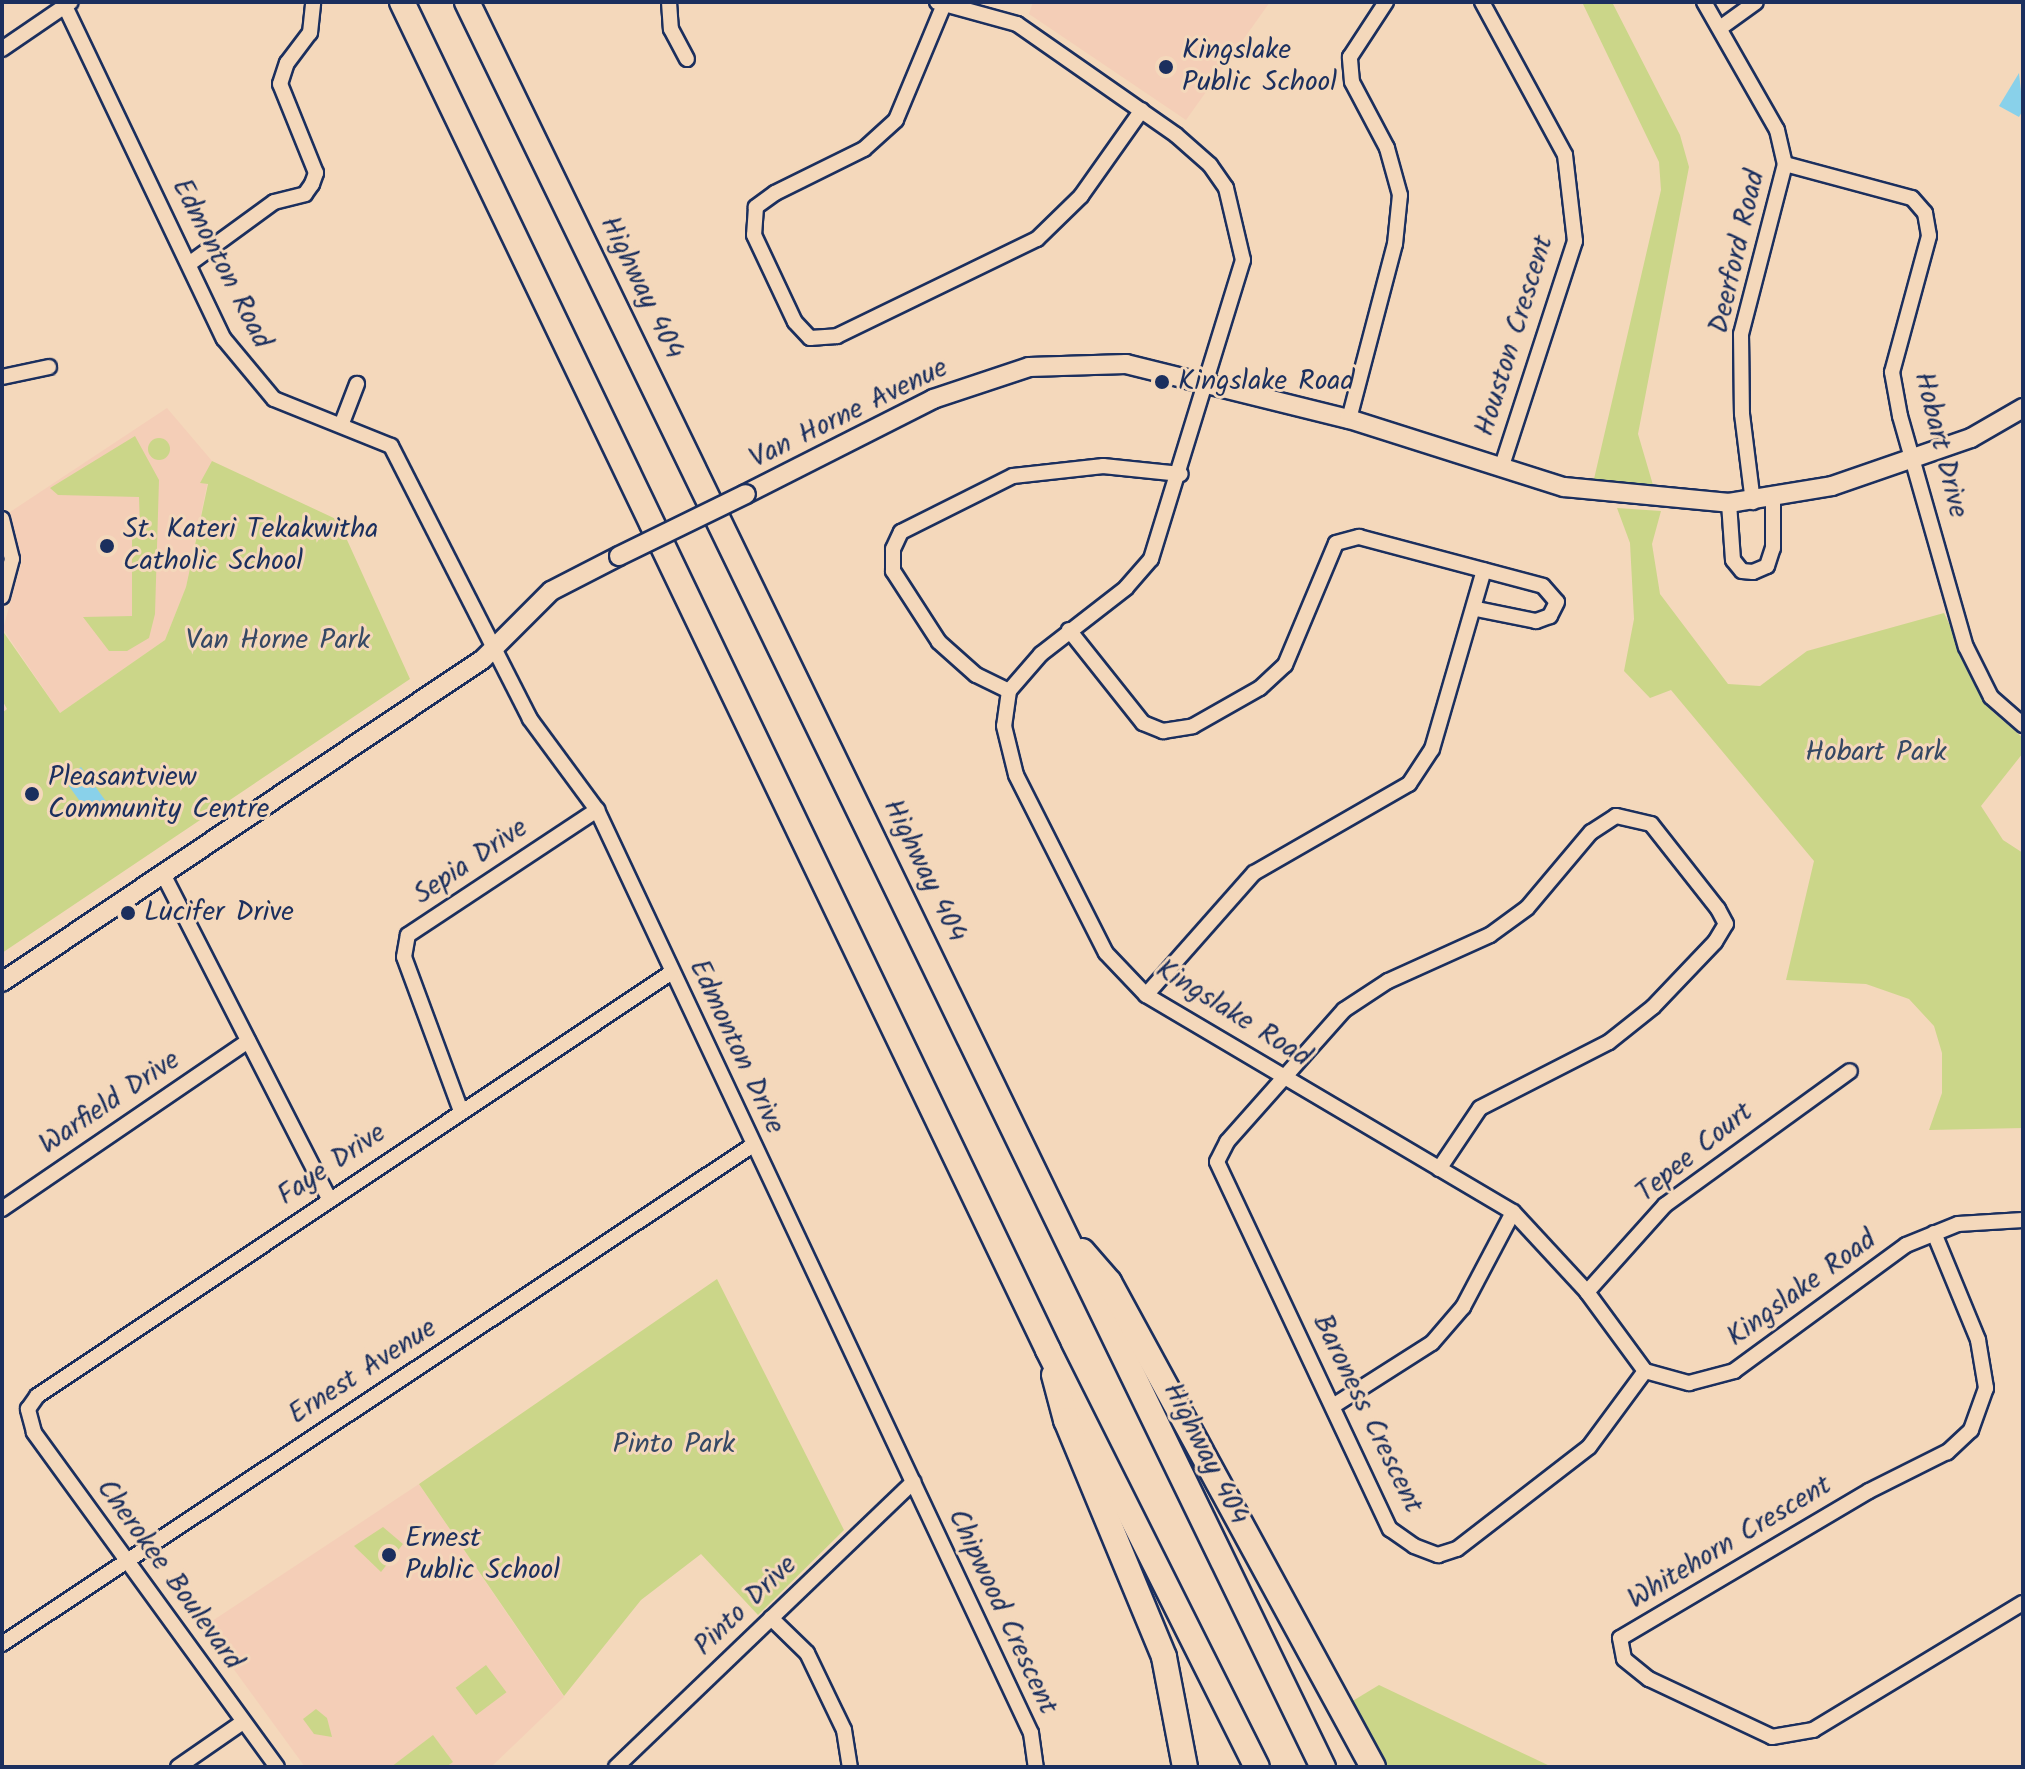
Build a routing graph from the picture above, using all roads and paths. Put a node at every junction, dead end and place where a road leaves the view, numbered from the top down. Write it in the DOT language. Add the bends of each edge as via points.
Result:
graph roads {
  1 [pos="313,2"];
  2 [pos="402,2"];
  3 [pos="467,2"];
  4 [pos="669,2"];
  5 [pos="943,2"];
  6 [pos="1386,2"];
  7 [pos="1482,2"];
  8 [pos="1704,2"];
  9 [pos="66,3"];
  10 [pos="1747,5"];
  11 [pos="1720,28"];
  12 [pos="2,49"];
  13 [pos="687,59"];
  14 [pos="1142,110"];
  15 [pos="1785,164"];
  16 [pos="189,264"];
  17 [pos="49,367"];
  18 [pos="2,377"];
  19 [pos="1209,381"];
  20 [pos="357,384"];
  21 [pos="2023,408"];
  22 [pos="1349,419"];
  23 [pos="342,423"];
  24 [pos="1915,459"];
  25 [pos="1502,466"];
  26 [pos="1181,474"];
  27 [pos="1773,499"];
  28 [pos="1753,502"];
  29 [pos="1729,503"];
  30 [pos="2,519"];
  31 [pos="1484,570"];
  32 [pos="2,597"];
  33 [pos="1477,609"];
  34 [pos="1069,630"];
  35 [pos="493,647"];
  36 [pos="1009,691"];
  37 [pos="2023,725"];
  38 [pos="597,810"];
  39 [pos="164,876"];
  40 [pos="672,972"];
  41 [pos="2,982"];
  42 [pos="1146,995"];
  43 [pos="248,1041"];
  44 [pos="1850,1071"];
  45 [pos="1284,1077"];
  46 [pos="461,1111"];
  47 [pos="753,1145"];
  48 [pos="1439,1169"];
  49 [pos="329,1198"];
  50 [pos="2,1209"];
  51 [pos="1513,1212"];
  52 [pos="2023,1220"];
  53 [pos="1064,1231"];
  54 [pos="1934,1233"];
  55 [pos="1587,1292"];
  56 [pos="1048,1350"];
  57 [pos="1645,1371"];
  58 [pos="1333,1406"];
  59 [pos="28,1409"];
  60 [pos="913,1482"];
  61 [pos="126,1560"];
  62 [pos="2023,1603"];
  63 [pos="771,1618"];
  64 [pos="2,1644"];
  65 [pos="243,1722"];
  66 [pos="178,1767"];
  67 [pos="277,1767"];
  68 [pos="616,1767"];
  69 [pos="850,1767"];
  70 [pos="1036,1767"];
  71 [pos="1185,1767"];
  72 [pos="1257,1767"];
  73 [pos="1323,1767"];
  74 [pos="1373,1767"];
  1 -- 16 [label="street" via="310,33 287,63 280,84 316,173 312,184 305,194 274,202"];
  2 -- 56 [label="highway"];
  3 -- 53 [label="highway, Highway 404"];
  4 -- 13 [label="street" via="671,29"];
  5 -- 14 [label="street" via="1017,24"];
  5 -- 14 [label="street" via="896,120 864,149 756,207 754,235 795,322 810,338 837,336 1037,239 1081,196"];
  6 -- 22 [label="street" via="1350,57 1352,82 1387,148 1400,195 1395,244"];
  7 -- 25 [label="street, Houston Crescent" via="1565,155 1575,241"];
  8 -- 11 [label="street, Deerford Road"];
  9 -- 12 [label="street"];
  9 -- 16 [label="street, Edmonton Road"];
  10 -- 11 [label="street"];
  11 -- 15 [label="street, Deerford Road" via="1777,130"];
  14 -- 19 [label="street" via="1210,165 1234,211 1243,260"];
  15 -- 24 [label="street, Hobart Drive" via="1912,198 1925,213 1929,236 1892,372"];
  15 -- 28 [label="street, Deerford Road" via="1741,334 1742,414"];
  16 -- 23 [label="street, Edmonton Road" via="224,339 253,379 274,399"];
  17 -- 18 [label="street"];
  19 -- 22 [label="street, Van Horne Avenue"];
  19 -- 26 [label="street"];
  19 -- 35 [label="street, Van Horne Avenue, bridge" via="1126,364 1029,367 933,399 551,591"];
  20 -- 23 [label="street"];
  21 -- 24 [label="street, Van Horne Avenue" via="1971,438"];
  22 -- 25 [label="street, Van Horne Avenue"];
  23 -- 35 [label="street, Edmonton Road" via="391,446"];
  24 -- 27 [label="street, Van Horne Avenue"];
  24 -- 37 [label="street, Hobart Drive" via="1966,647 1991,697"];
  25 -- 29 [label="street, Van Horne Avenue" via="1564,487"];
  26 -- 34 [label="street" via="1151,559 1126,588"];
  26 -- 36 [label="street" via="1103,466 1013,476 901,532 893,549 893,571 939,642 976,675"];
  27 -- 28 [label="street, Van Horne Avenue"];
  27 -- 29 [label="street" via="1773,548 1767,566 1753,572 1742,571 1733,560"];
  28 -- 29 [label="street, Van Horne Avenue"];
  30 -- 32 [label="street" via="12,559"];
  31 -- 33 [label="street"];
  31 -- 33 [label="street" via="1543,586 1557,602 1550,616 1536,621"];
  31 -- 34 [label="street" via="1359,537 1336,543 1285,665 1260,688 1193,726 1163,731 1143,723"];
  33 -- 42 [label="street" via="1432,749 1409,784 1254,873"];
  34 -- 36 [label="street"];
  35 -- 38 [label="street, Edmonton Drive" via="530,719"];
  35 -- 39 [label="street, Van Horne Avenue" via="483,659"];
  36 -- 42 [label="street, Kingslake Road" via="1004,726 1016,775 1106,953"];
  38 -- 40 [label="street, Edmonton Drive"];
  38 -- 46 [label="street, Sepia Drive" via="408,935 404,957"];
  39 -- 41 [label="street, Van Horne Avenue"];
  39 -- 43 [label="street"];
  40 -- 46 [label="street, Faye Drive"];
  40 -- 47 [label="street, Edmonton Drive"];
  42 -- 45 [label="street, Kingslake Road"];
  43 -- 49 [label="street"];
  43 -- 50 [label="street, Warfield Drive"];
  44 -- 55 [label="street, Tepee Court" via="1665,1205"];
  45 -- 48 [label="street, Kingslake Road"];
  45 -- 48 [label="street" via="1344,1010 1388,981 1490,935 1527,908 1591,832 1616,816 1651,824 1718,909 1726,924 1715,942 1653,1007 1609,1042 1480,1108"];
  45 -- 58 [label="street, Baroness Crescent" via="1227,1142 1217,1162"];
  46 -- 49 [label="street, Faye Drive"];
  47 -- 60 [label="street, Edmonton Drive"];
  47 -- 61 [label="street, Ernest Avenue"];
  48 -- 51 [label="street, Kingslake Road"];
  49 -- 59 [label="street, Faye Drive" via="37,1396"];
  51 -- 55 [label="street, Kingslake Road"];
  51 -- 58 [label="street" via="1463,1307 1432,1343"];
  52 -- 54 [label="street, Kingslake Road" via="1958,1224"];
  53 -- 73 [label="highway, Highway 404"];
  53 -- 74 [label="highway" via="1109,1282"];
  54 -- 57 [label="street, Kingslake Road" via="1906,1245 1734,1371 1689,1383"];
  54 -- 62 [label="street, Whitehorn Crescent" via="1978,1340 1986,1388 1971,1430 1947,1452 1869,1491 1620,1638 1624,1659 1649,1679 1772,1737 1813,1730"];
  55 -- 57 [label="street, Kingslake Road"];
  56 -- 71 [label="highway" via="1066,1420 1164,1657"];
  56 -- 72 [label="highway"];
  57 -- 58 [label="street, Baroness Crescent" via="1589,1447 1457,1549 1438,1555 1390,1529"];
  59 -- 61 [label="street, Cherokee Boulevard" via="34,1432"];
  60 -- 63 [label="street, Pinto Drive"];
  60 -- 70 [label="street, Chipwood Crescent" via="1031,1733"];
  61 -- 64 [label="street, Ernest Avenue"];
  61 -- 65 [label="street, Cherokee Boulevard"];
  63 -- 68 [label="street, Pinto Drive"];
  63 -- 69 [label="street" via="807,1653 844,1730"];
  65 -- 66 [label="street"];
  65 -- 67 [label="street, Cherokee Boulevard"];
}
